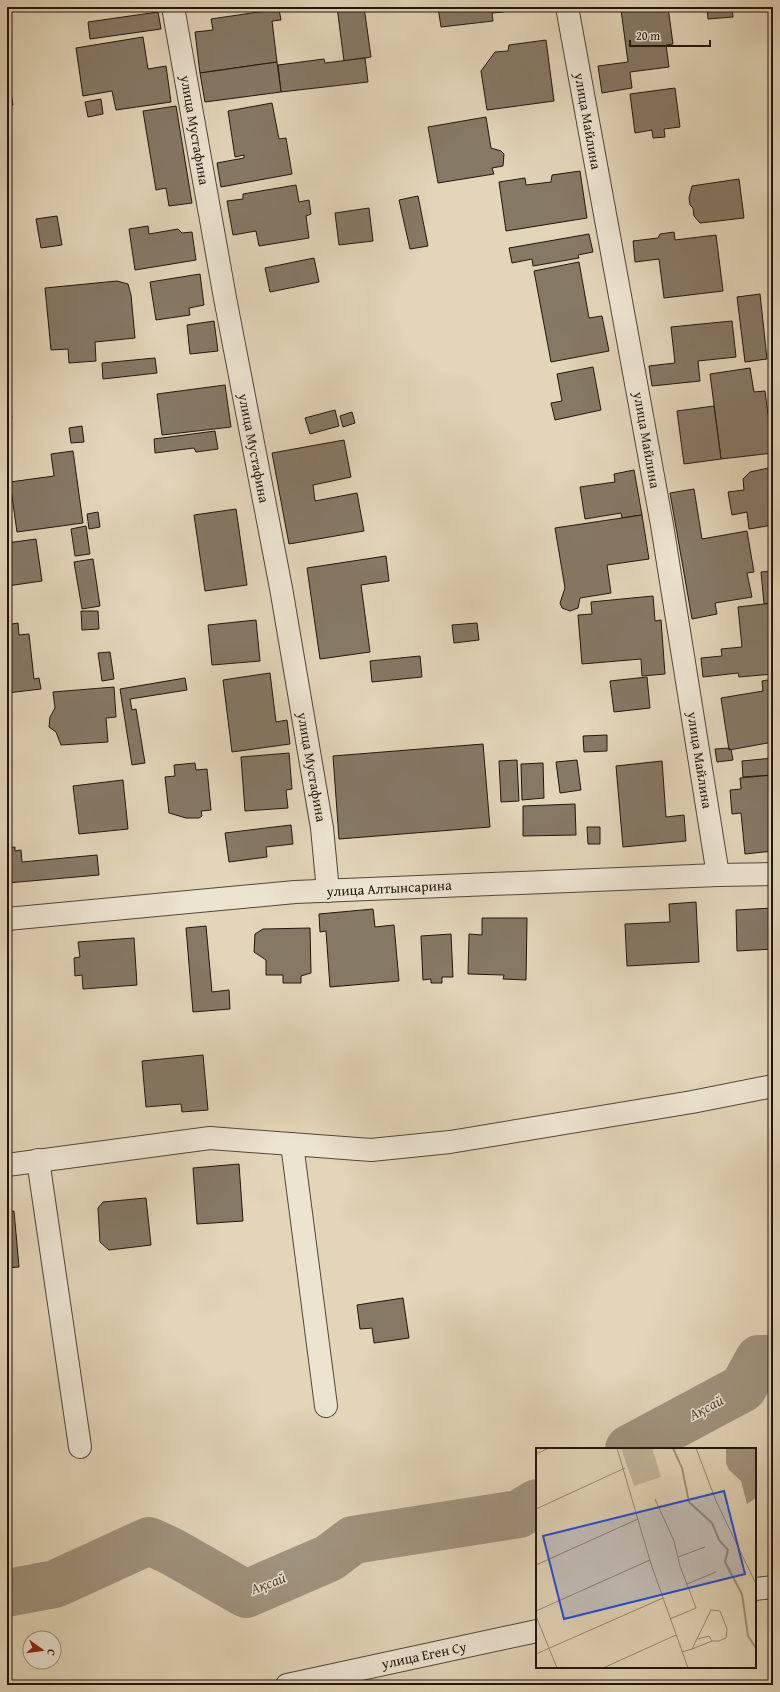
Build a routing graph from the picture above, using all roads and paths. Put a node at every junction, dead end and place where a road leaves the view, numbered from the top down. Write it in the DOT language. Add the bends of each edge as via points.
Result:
graph roads {
  1 [pos="173,7"];
  2 [pos="567,7"];
  3 [pos="773,874"];
  4 [pos="718,875"];
  5 [pos="328,891"];
  6 [pos="7,919"];
  7 [pos="773,1086"];
  8 [pos="292,1144"];
  9 [pos="38,1160"];
  10 [pos="7,1165"];
  11 [pos="326,1406"];
  12 [pos="80,1447"];
  13 [pos="773,1587"];
  14 [pos="756,1589"];
  15 [pos="536,1631"];
  16 [pos="287,1685"];
  1 -- 5 [label="street, улица Мустафина" via="225,298 281,588 322,828"];
  2 -- 4 [label="street, улица Майлина" via="662,525"];
  3 -- 4 [label="street, улица Алтынсарина"];
  4 -- 5 [label="street, улица Алтынсарина"];
  5 -- 6 [label="street, улица Алтынсарина"];
  7 -- 8 [label="street" via="450,1142 371,1150"];
  8 -- 9 [label="street" via="210,1138"];
  8 -- 11 [label="street"];
  9 -- 10 [label="street"];
  9 -- 12 [label="street"];
  13 -- 14 [label="street"];
  15 -- 16 [label="street, улица Еген Су"];
}
